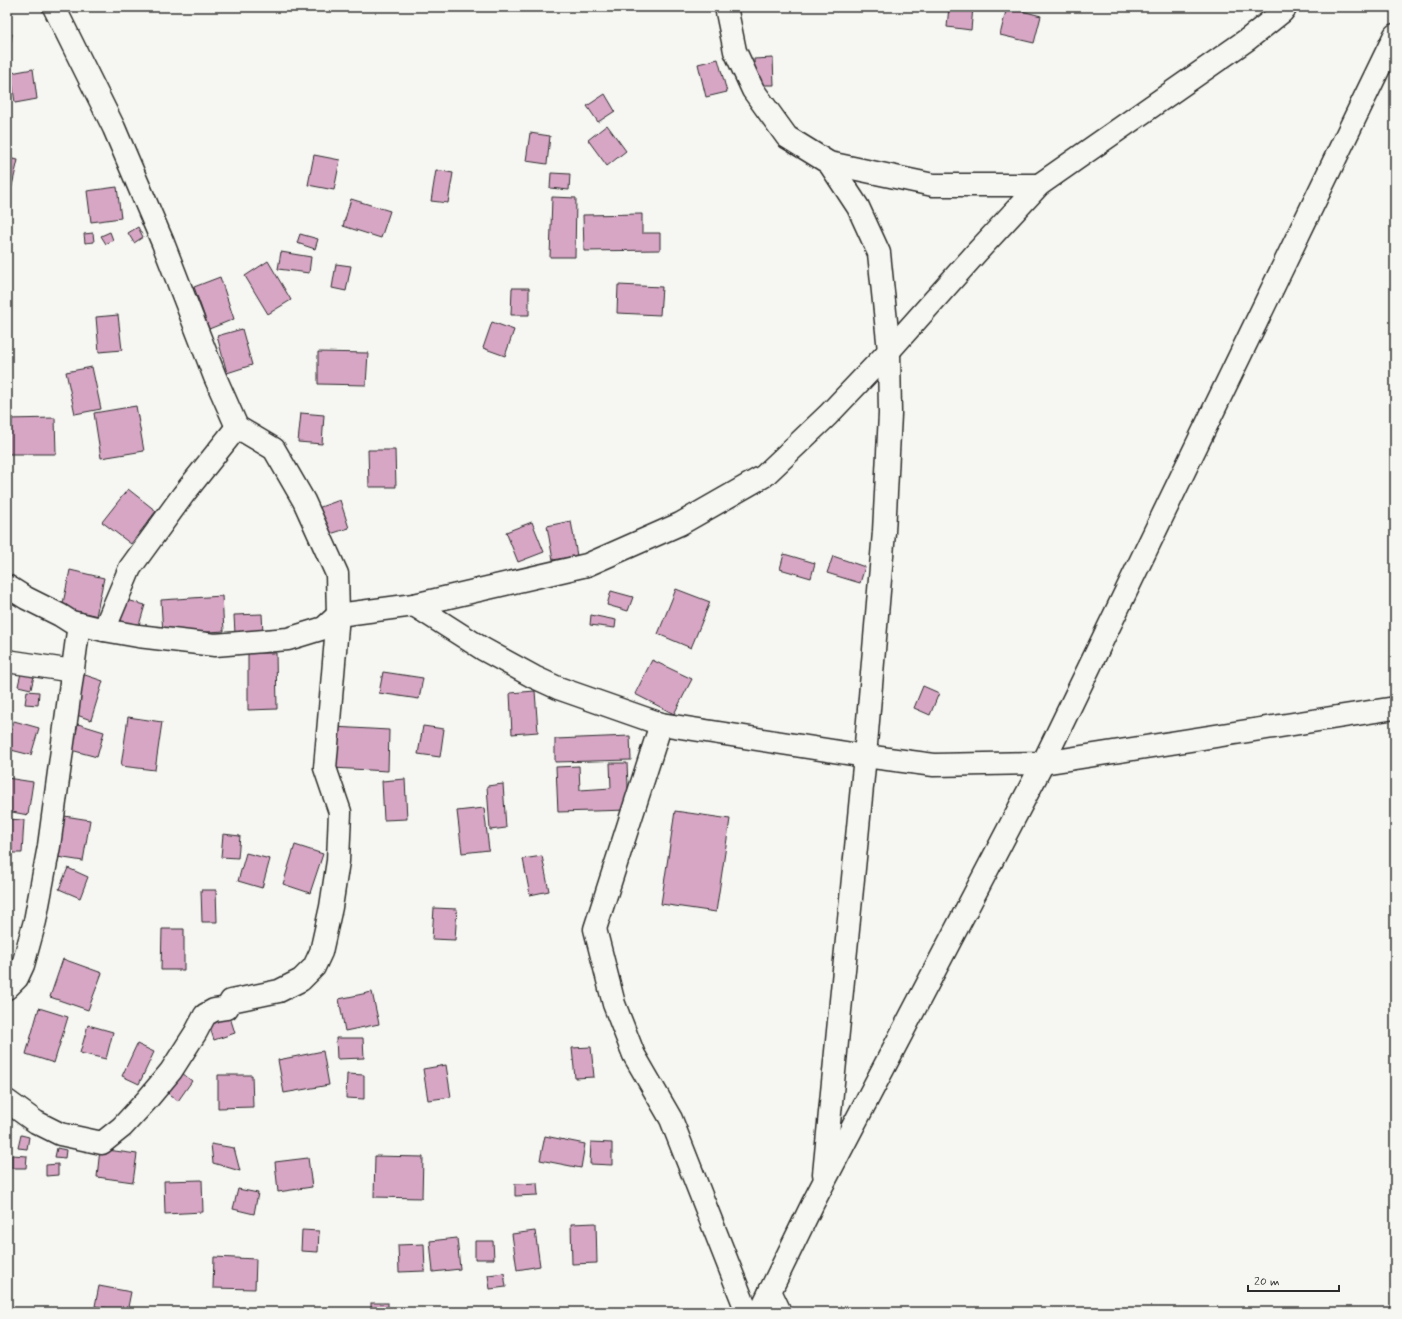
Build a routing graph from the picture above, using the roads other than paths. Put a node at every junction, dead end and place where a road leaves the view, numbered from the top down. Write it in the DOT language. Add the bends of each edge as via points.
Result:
graph roads {
  1 [pos="54,7"];
  2 [pos="726,7"];
  3 [pos="1286,7"];
  4 [pos="1395,35"];
  5 [pos="829,163"];
  6 [pos="1039,185"];
  7 [pos="889,351"];
  8 [pos="236,427"];
  9 [pos="7,586"];
  10 [pos="414,605"];
  11 [pos="338,615"];
  12 [pos="79,624"];
  13 [pos="104,630"];
  14 [pos="7,662"];
  15 [pos="73,671"];
  16 [pos="1395,708"];
  17 [pos="661,724"];
  18 [pos="865,756"];
  19 [pos="1043,763"];
  20 [pos="7,988"];
  21 [pos="7,1101"];
  22 [pos="823,1185"];
  23 [pos="770,1291"];
  24 [pos="747,1312"];
  25 [pos="760,1312"];
  26 [pos="780,1312"];
  1 -- 8 [label="street" via="114,128"];
  2 -- 5 [label="street" via="735,51 753,90 787,137"];
  3 -- 6 [label="street" via="1248,39"];
  4 -- 19 [label="street"];
  5 -- 6 [label="street" via="933,185"];
  5 -- 7 [label="street" via="858,207 879,253"];
  6 -- 7 [label="street"];
  7 -- 10 [label="street" via="828,415 764,476 680,524 587,565"];
  7 -- 18 [label="street" via="890,414 884,532"];
  8 -- 11 [label="street" via="274,449 304,501 337,574"];
  8 -- 13 [label="street" via="130,568"];
  9 -- 12 [label="street"];
  10 -- 11 [label="street"];
  10 -- 17 [label="street" via="483,649 534,677"];
  11 -- 13 [label="street" via="324,628 288,639 215,645"];
  11 -- 21 [label="street" via="325,768 340,812 338,861 321,952 314,967 301,980 279,991 231,1001 227,1008 214,1010 205,1015 171,1071 122,1127 102,1142 60,1134 36,1122"];
  12 -- 13 [label="street"];
  12 -- 15 [label="street"];
  14 -- 15 [label="street"];
  15 -- 20 [label="street" via="36,921 23,965 17,978"];
  16 -- 19 [label="street"];
  17 -- 18 [label="street"];
  17 -- 24 [label="street" via="595,929 614,1004 634,1055 671,1119"];
  18 -- 19 [label="street" via="934,765"];
  18 -- 22 [label="street"];
  19 -- 22 [label="street"];
  22 -- 23 [label="street"];
  23 -- 25 [label="street"];
  23 -- 26 [label="street"];
}
